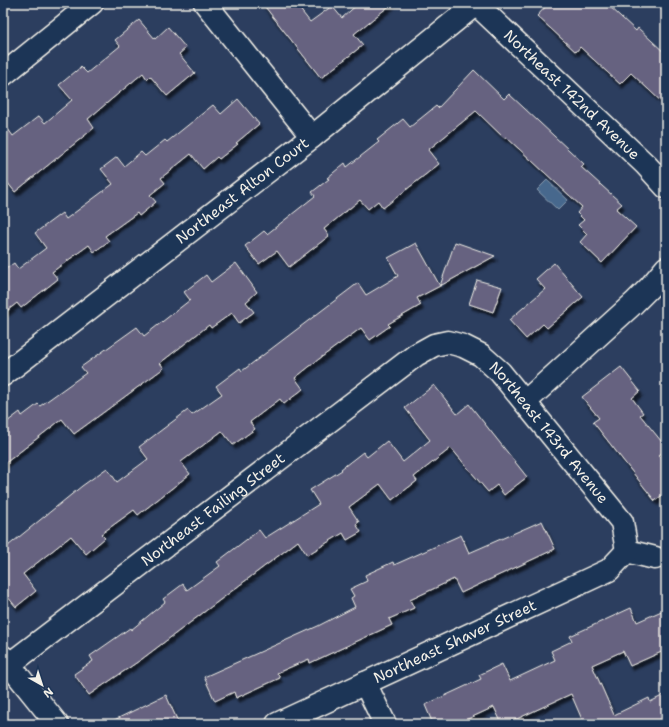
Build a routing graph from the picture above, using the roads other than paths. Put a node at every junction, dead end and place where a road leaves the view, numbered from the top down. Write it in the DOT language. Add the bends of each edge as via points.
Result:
graph roads {
  1 [pos="92,3"];
  2 [pos="205,3"];
  3 [pos="477,4"];
  4 [pos="3,75"];
  5 [pos="312,137"];
  6 [pos="666,187"];
  7 [pos="666,268"];
  8 [pos="416,355"];
  9 [pos="3,375"];
  10 [pos="525,402"];
  11 [pos="627,551"];
  12 [pos="655,558"];
  13 [pos="6,660"];
  14 [pos="364,683"];
  15 [pos="57,724"];
  16 [pos="277,724"];
  17 [pos="385,724"];
  1 -- 4 [label="street"];
  2 -- 5 [label="street"];
  3 -- 5 [label="street, Northeast Alton Court"];
  3 -- 6 [label="street, Northeast 142nd Avenue"];
  5 -- 9 [label="street, Northeast Alton Court"];
  7 -- 10 [label="street" via="634,303"];
  8 -- 10 [label="street, Northeast 143rd Avenue" via="434,344 448,342 463,346 481,354"];
  8 -- 13 [label="street, Northeast Failing Street"];
  10 -- 11 [label="street, Northeast 143rd Avenue" via="622,522"];
  11 -- 12 [label="street"];
  11 -- 14 [label="street, Northeast Shaver Street" via="609,570"];
  13 -- 15 [label="street"];
  14 -- 16 [label="street, Northeast Shaver Street"];
  14 -- 17 [label="street"];
}
